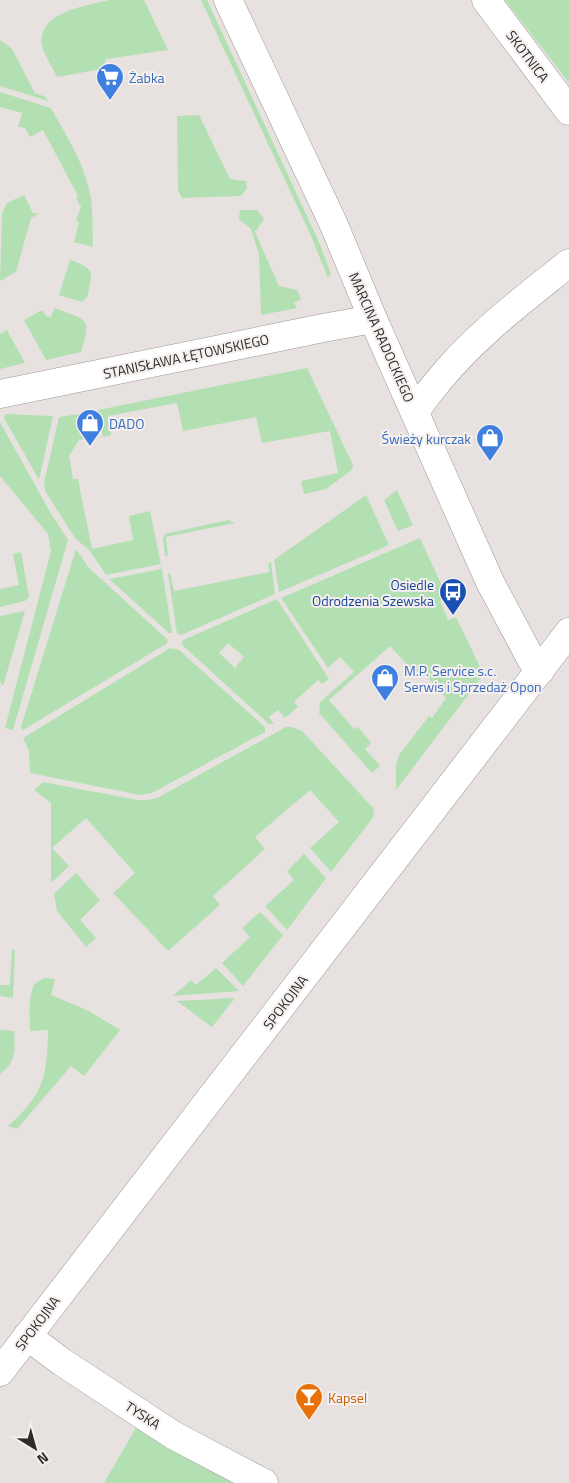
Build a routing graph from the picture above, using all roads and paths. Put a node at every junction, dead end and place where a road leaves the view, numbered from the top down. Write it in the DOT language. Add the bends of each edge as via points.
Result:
graph roads {
  1 [pos="228,0"];
  2 [pos="486,0"];
  3 [pos="569,111"];
  4 [pos="569,263"];
  5 [pos="373,320"];
  6 [pos="0,394"];
  7 [pos="415,413"];
  8 [pos="569,632"];
  9 [pos="540,670"];
  10 [pos="27,1336"];
  11 [pos="0,1372"];
  12 [pos="264,1483"];
  1 -- 5 [label="street, MARCINA RADOCKIEGO" via="334,225"];
  2 -- 3 [label="street, SKOTNICA"];
  4 -- 7 [label="street" via="486,330 448,369"];
  5 -- 6 [label="street, STANISŁAWA ŁĘTOWSKIEGO"];
  5 -- 7 [label="street, MARCINA RADOCKIEGO"];
  7 -- 9 [label="street, MARCINA RADOCKIEGO" via="490,582"];
  8 -- 9 [label="street, SPOKOJNA"];
  9 -- 10 [label="street, SPOKOJNA"];
  10 -- 11 [label="street, SPOKOJNA"];
  10 -- 12 [label="street, TYSKA" via="173,1435"];
}
